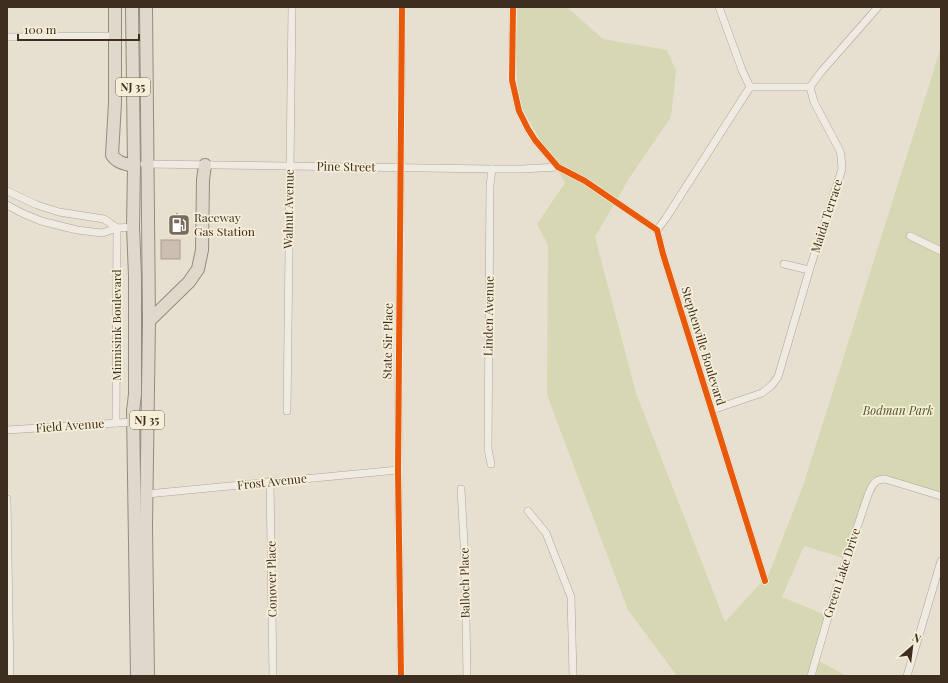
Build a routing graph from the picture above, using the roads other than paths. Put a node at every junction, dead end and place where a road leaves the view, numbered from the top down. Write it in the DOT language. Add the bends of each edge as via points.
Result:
graph roads {
  1 [pos="115,7"];
  2 [pos="132,7"];
  3 [pos="146,7"];
  4 [pos="292,7"];
  5 [pos="402,7"];
  6 [pos="513,7"];
  7 [pos="719,7"];
  8 [pos="878,7"];
  9 [pos="115,36"];
  10 [pos="7,37"];
  11 [pos="750,87"];
  12 [pos="810,87"];
  13 [pos="148,163"];
  14 [pos="205,165"];
  15 [pos="134,166"];
  16 [pos="290,166"];
  17 [pos="558,167"];
  18 [pos="400,168"];
  19 [pos="492,169"];
  20 [pos="7,191"];
  21 [pos="7,205"];
  22 [pos="133,227"];
  23 [pos="117,228"];
  24 [pos="657,230"];
  25 [pos="910,236"];
  26 [pos="941,251"];
  27 [pos="784,264"];
  28 [pos="809,270"];
  29 [pos="149,321"];
  30 [pos="712,410"];
  31 [pos="288,411"];
  32 [pos="133,422"];
  33 [pos="116,423"];
  34 [pos="7,430"];
  35 [pos="491,464"];
  36 [pos="398,470"];
  37 [pos="270,482"];
  38 [pos="461,489"];
  39 [pos="147,494"];
  40 [pos="941,496"];
  41 [pos="7,499"];
  42 [pos="528,511"];
  43 [pos="941,561"];
  44 [pos="7,576"];
  45 [pos="765,581"];
  46 [pos="10,676"];
  47 [pos="137,676"];
  48 [pos="148,676"];
  49 [pos="273,676"];
  50 [pos="401,676"];
  51 [pos="467,676"];
  52 [pos="573,676"];
  53 [pos="811,676"];
  54 [pos="907,676"];
  1 -- 9 [label="highway"];
  2 -- 15 [label="highway, NJ 35"];
  3 -- 13 [label="highway, NJ 35"];
  4 -- 16 [label="street, Walnut Avenue"];
  5 -- 18 [label="street, State Sir Place"];
  6 -- 17 [label="street" via="512,80 519,111 535,140"];
  7 -- 11 [label="street"];
  8 -- 12 [label="street"];
  9 -- 10 [label="street"];
  9 -- 15 [label="highway" via="112,155 123,164"];
  11 -- 12 [label="street"];
  11 -- 24 [label="street"];
  12 -- 28 [label="street, Maida Terrace" via="814,102 840,151 842,169"];
  13 -- 14 [label="street, Pine Street"];
  13 -- 15 [label="street, Pine Street"];
  13 -- 29 [label="highway, NJ 35"];
  14 -- 16 [label="street, Pine Street"];
  14 -- 29 [label="highway" via="202,250 198,269 189,282"];
  15 -- 22 [label="highway, NJ 35"];
  16 -- 18 [label="street, Pine Street"];
  16 -- 31 [label="street, Walnut Avenue"];
  17 -- 19 [label="street, Pine Street"];
  17 -- 24 [label="street" via="589,184"];
  18 -- 19 [label="street, Pine Street"];
  18 -- 36 [label="street, State Sir Place"];
  19 -- 35 [label="street, Linden Avenue" via="488,425"];
  20 -- 23 [label="street" via="59,212 104,219"];
  21 -- 23 [label="street" via="41,221 76,230 102,232"];
  22 -- 23 [label="street"];
  22 -- 32 [label="highway, NJ 35"];
  23 -- 33 [label="street, Minnisink Boulevard"];
  24 -- 30 [label="street, Stephenville Boulevard"];
  25 -- 26 [label="street"];
  27 -- 28 [label="street"];
  28 -- 30 [label="street, Maida Terrace" via="778,377 762,393"];
  29 -- 39 [label="highway, NJ 35"];
  30 -- 45 [label="street, Stephenville Boulevard"];
  32 -- 33 [label="street, Field Avenue"];
  32 -- 47 [label="highway, NJ 35"];
  33 -- 34 [label="street, Field Avenue"];
  36 -- 37 [label="street, Frost Avenue"];
  36 -- 50 [label="street, State Sir Place"];
  37 -- 39 [label="street, Frost Avenue"];
  37 -- 49 [label="street, Conover Place"];
  38 -- 51 [label="street, Balloch Place"];
  39 -- 48 [label="highway, NJ 35"];
  40 -- 53 [label="street, Green Lake Drive" via="885,478 873,484 835,592"];
  41 -- 44 [label="street"];
  42 -- 52 [label="street" via="546,533 571,597"];
  43 -- 54 [label="street"];
  44 -- 46 [label="street"];
}
